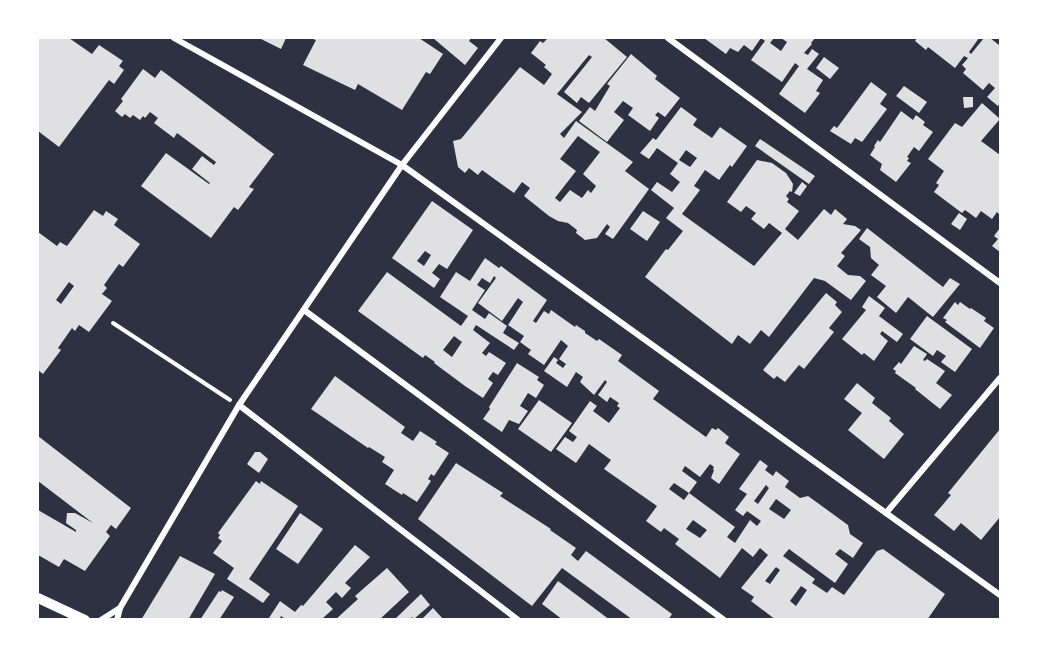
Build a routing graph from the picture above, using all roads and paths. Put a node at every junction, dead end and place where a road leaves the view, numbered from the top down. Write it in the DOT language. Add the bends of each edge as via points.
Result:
graph roads {
  1 [pos="174,38"];
  2 [pos="501,38"];
  3 [pos="668,38"];
  4 [pos="402,165"];
  5 [pos="1000,283"];
  6 [pos="304,310"];
  7 [pos="112,323"];
  8 [pos="1000,378"];
  9 [pos="214,390"];
  10 [pos="239,405"];
  11 [pos="886,513"];
  12 [pos="1000,595"];
  13 [pos="38,598"];
  14 [pos="120,608"];
  15 [pos="84,620"];
  16 [pos="101,620"];
  17 [pos="117,620"];
  18 [pos="518,620"];
  19 [pos="724,620"];
  1 -- 4 [label="street"];
  2 -- 4 [label="street"];
  3 -- 5 [label="street"];
  4 -- 6 [label="street"];
  4 -- 11 [label="street"];
  6 -- 10 [label="street"];
  6 -- 19 [label="street"];
  7 -- 9 [label="path"];
  8 -- 11 [label="street"];
  10 -- 14 [label="street"];
  10 -- 18 [label="street"];
  11 -- 12 [label="street"];
  13 -- 15 [label="street"];
  14 -- 16 [label="street"];
  14 -- 17 [label="street"];
}
